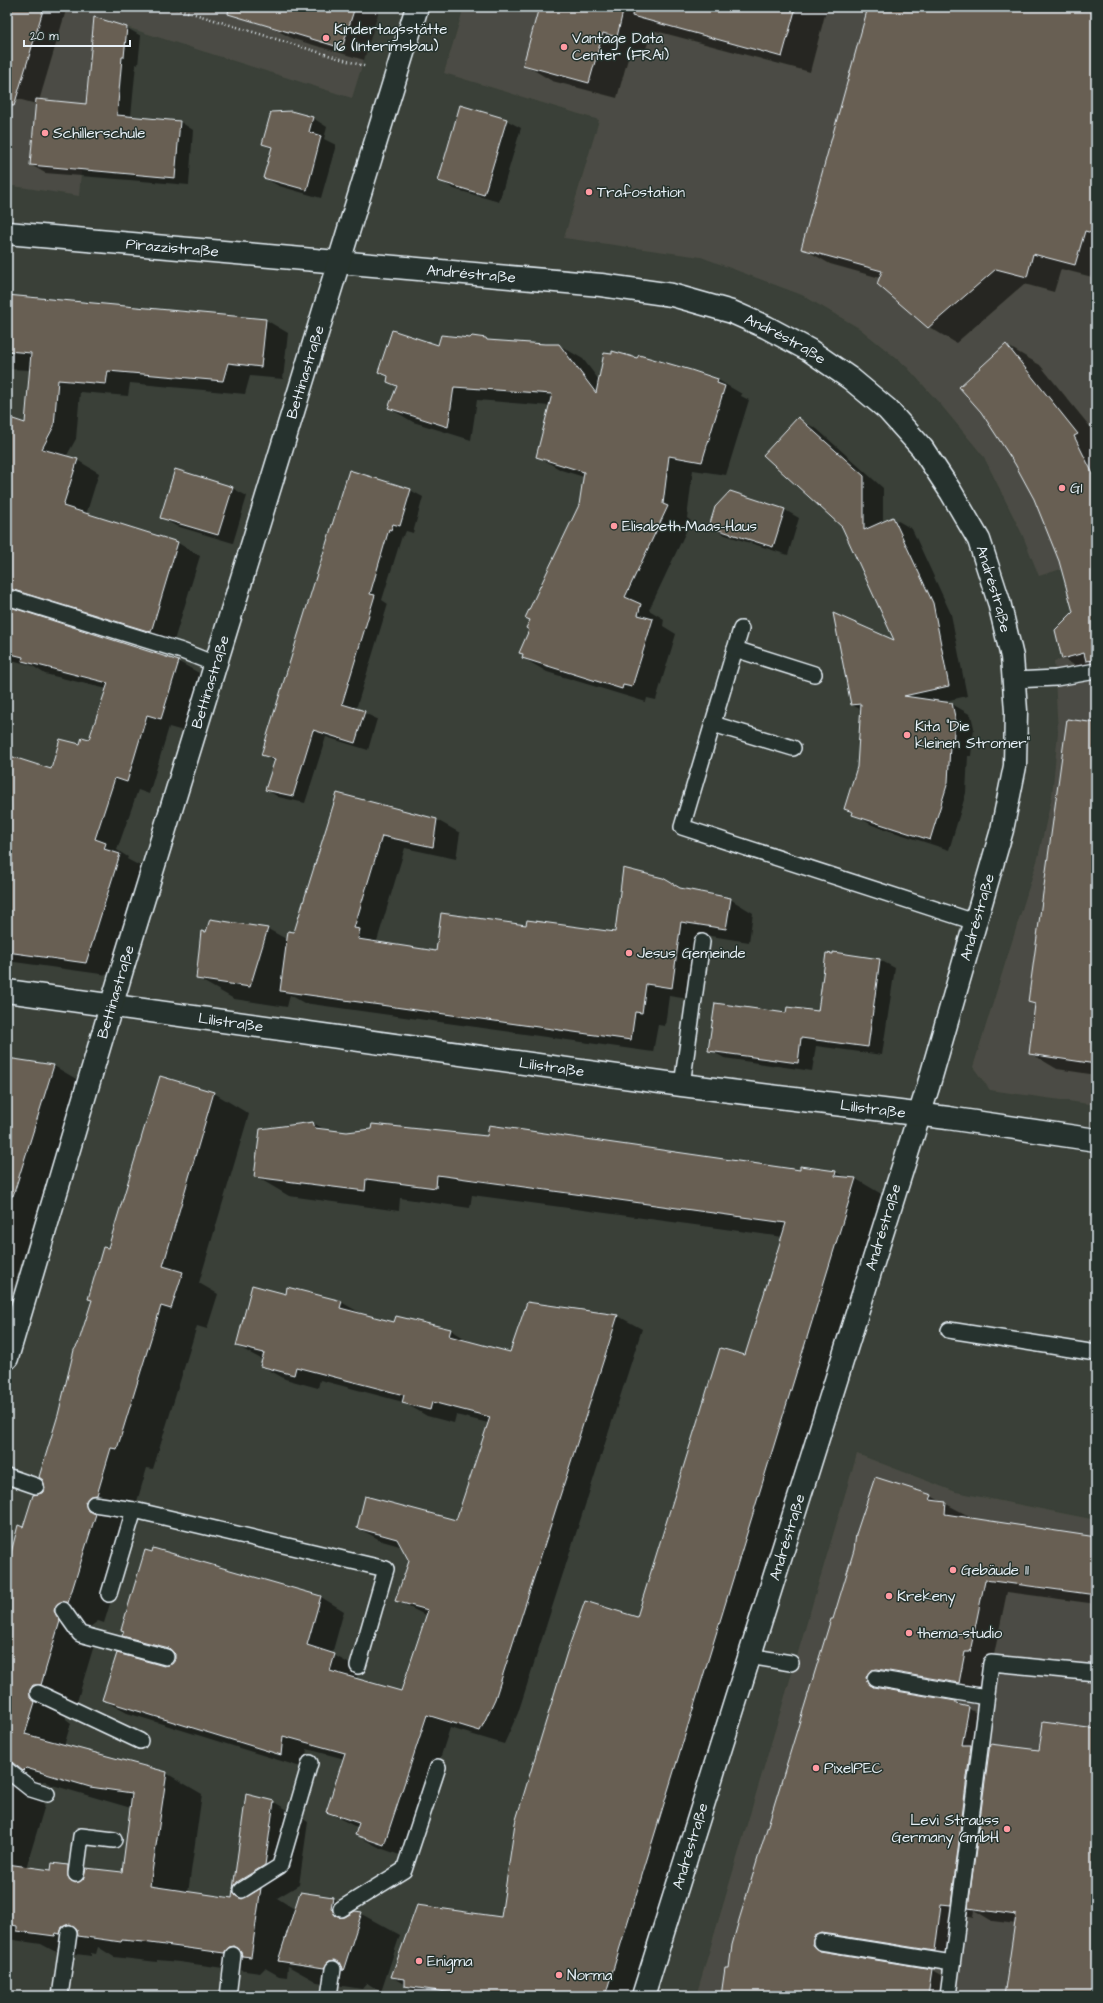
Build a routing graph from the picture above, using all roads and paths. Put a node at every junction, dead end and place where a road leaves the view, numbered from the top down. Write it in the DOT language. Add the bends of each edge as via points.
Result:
graph roads {
  1 [pos="172,7"];
  2 [pos="418,7"];
  3 [pos="396,76"];
  4 [pos="7,233"];
  5 [pos="338,263"];
  6 [pos="7,597"];
  7 [pos="741,629"];
  8 [pos="735,649"];
  9 [pos="215,664"];
  10 [pos="1096,671"];
  11 [pos="814,674"];
  12 [pos="1014,680"];
  13 [pos="713,724"];
  14 [pos="793,748"];
  15 [pos="975,922"];
  16 [pos="702,942"];
  17 [pos="7,991"];
  18 [pos="112,1006"];
  19 [pos="682,1084"];
  20 [pos="919,1115"];
  21 [pos="1096,1140"];
  22 [pos="949,1330"];
  23 [pos="1096,1353"];
  24 [pos="7,1358"];
  25 [pos="7,1476"];
  26 [pos="36,1486"];
  27 [pos="94,1504"];
  28 [pos="134,1510"];
  29 [pos="109,1594"];
  30 [pos="63,1610"];
  31 [pos="749,1656"];
  32 [pos="166,1657"];
  33 [pos="791,1662"];
  34 [pos="358,1666"];
  35 [pos="1096,1673"];
  36 [pos="874,1678"];
  37 [pos="38,1693"];
  38 [pos="986,1697"];
  39 [pos="140,1741"];
  40 [pos="310,1763"];
  41 [pos="438,1767"];
  42 [pos="7,1770"];
  43 [pos="47,1794"];
  44 [pos="114,1840"];
  45 [pos="76,1874"];
  46 [pos="242,1890"];
  47 [pos="341,1909"];
  48 [pos="69,1933"];
  49 [pos="821,1942"];
  50 [pos="233,1955"];
  51 [pos="952,1963"];
  52 [pos="333,1969"];
  53 [pos="60,1996"];
  54 [pos="228,1996"];
  55 [pos="329,1996"];
  56 [pos="643,1996"];
  57 [pos="948,1996"];
  1 -- 3 [label="path"];
  2 -- 3 [label="street, Bettinastraße"];
  3 -- 5 [label="street, Bettinastraße"];
  4 -- 5 [label="street, Pirazzistraße"];
  5 -- 9 [label="street, Bettinastraße"];
  5 -- 12 [label="street, Andréstraße" via="601,285 672,295 732,312 809,350 851,379 887,409 922,448 951,492 979,540 1001,609 1012,657"];
  6 -- 9 [label="lane" via="182,651"];
  7 -- 8 [label="lane"];
  8 -- 11 [label="lane"];
  8 -- 13 [label="lane"];
  9 -- 18 [label="street, Bettinastraße"];
  10 -- 12 [label="lane" via="1056,678"];
  12 -- 15 [label="street, Andréstraße" via="1014,766 1002,830"];
  13 -- 14 [label="lane"];
  13 -- 15 [label="lane" via="682,827"];
  15 -- 20 [label="street, Andréstraße"];
  16 -- 19 [label="lane"];
  17 -- 18 [label="street, Lilistraße"];
  18 -- 19 [label="street, Lilistraße"];
  18 -- 24 [label="street, Bettinastraße"];
  19 -- 20 [label="street, Lilistraße"];
  20 -- 21 [label="street, Lilistraße"];
  20 -- 31 [label="street, Andréstraße"];
  22 -- 23 [label="lane"];
  25 -- 26 [label="lane"];
  27 -- 28 [label="lane"];
  28 -- 29 [label="lane"];
  28 -- 34 [label="lane" via="386,1569"];
  30 -- 32 [label="lane" via="80,1634"];
  31 -- 33 [label="lane"];
  31 -- 56 [label="street, Andréstraße"];
  35 -- 38 [label="lane" via="991,1663"];
  36 -- 38 [label="lane"];
  37 -- 39 [label="lane"];
  38 -- 51 [label="lane"];
  40 -- 46 [label="lane" via="280,1866"];
  41 -- 47 [label="lane" via="404,1870"];
  42 -- 43 [label="lane" via="31,1789"];
  44 -- 45 [label="lane" via="81,1836"];
  48 -- 53 [label="lane"];
  49 -- 51 [label="lane"];
  50 -- 54 [label="lane"];
  51 -- 57 [label="lane"];
  52 -- 55 [label="lane"];
}
